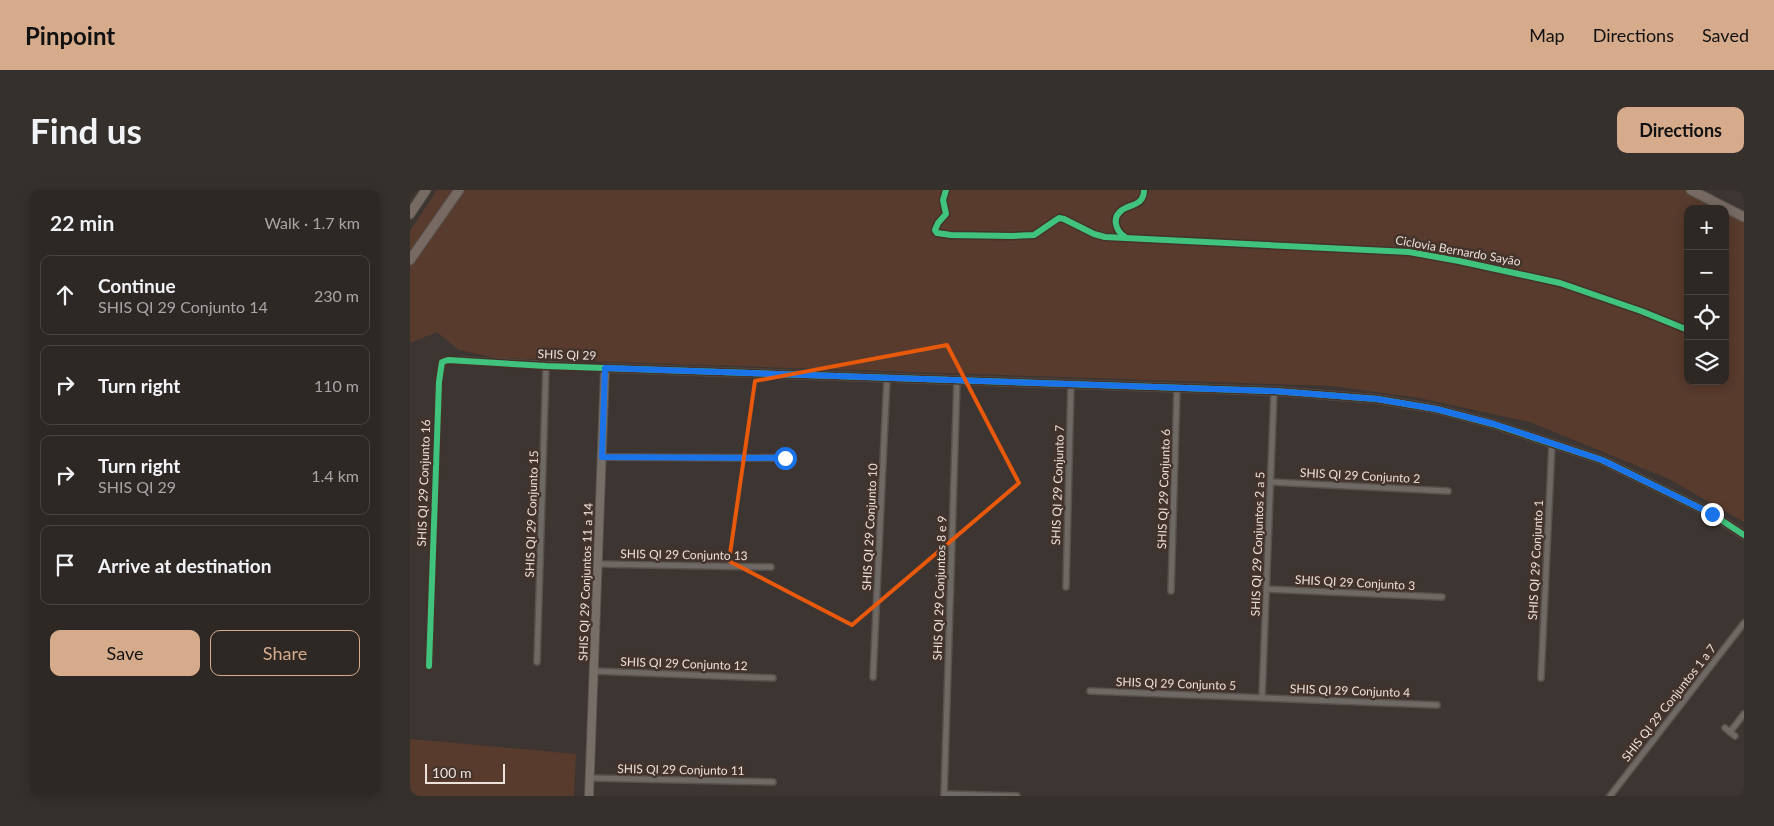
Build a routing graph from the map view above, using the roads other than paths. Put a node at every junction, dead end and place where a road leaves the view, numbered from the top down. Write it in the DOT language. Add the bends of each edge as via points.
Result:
graph roads {
  1 [pos="426,190"];
  2 [pos="459,190"];
  3 [pos="1691,190"];
  4 [pos="410,214"];
  5 [pos="1744,217"];
  6 [pos="410,260"];
  7 [pos="442,362"];
  8 [pos="546,366"];
  9 [pos="605,368"];
  10 [pos="887,378"];
  11 [pos="957,380"];
  12 [pos="1071,384"];
  13 [pos="1177,388"];
  14 [pos="1274,391"];
  15 [pos="1552,443"];
  16 [pos="602,457"];
  17 [pos="785,458"];
  18 [pos="1271,482"];
  19 [pos="1448,491"];
  20 [pos="1744,535"];
  21 [pos="597,564"];
  22 [pos="771,567"];
  23 [pos="1066,587"];
  24 [pos="1267,589"];
  25 [pos="1171,591"];
  26 [pos="1442,597"];
  27 [pos="1744,623"];
  28 [pos="537,662"];
  29 [pos="429,666"];
  30 [pos="594,671"];
  31 [pos="873,677"];
  32 [pos="773,678"];
  33 [pos="1541,678"];
  34 [pos="1090,691"];
  35 [pos="1262,698"];
  36 [pos="1436,705"];
  37 [pos="1744,714"];
  38 [pos="1735,736"];
  39 [pos="590,778"];
  40 [pos="773,782"];
  41 [pos="944,795"];
  42 [pos="589,796"];
  43 [pos="1017,796"];
  44 [pos="1610,796"];
  1 -- 4 [label="main road"];
  2 -- 6 [label="main road"];
  3 -- 5 [label="main road"];
  7 -- 8 [label="street, SHIS QI 29" via="460,360"];
  7 -- 29 [label="street, SHIS QI 29 Conjunto 16"];
  8 -- 9 [label="street, SHIS QI 29"];
  8 -- 28 [label="street, SHIS QI 29 Conjunto 15"];
  9 -- 10 [label="street, SHIS QI 29"];
  9 -- 16 [label="street, SHIS QI 29 Conjuntos 11 a 14"];
  10 -- 11 [label="street, SHIS QI 29"];
  10 -- 31 [label="street, SHIS QI 29 Conjunto 10"];
  11 -- 12 [label="street, SHIS QI 29"];
  11 -- 41 [label="street, SHIS QI 29 Conjuntos 8 e 9"];
  12 -- 13 [label="street, SHIS QI 29"];
  12 -- 23 [label="street, SHIS QI 29 Conjunto 7"];
  13 -- 14 [label="street, SHIS QI 29"];
  13 -- 25 [label="street, SHIS QI 29 Conjunto 6"];
  14 -- 15 [label="street, SHIS QI 29" via="1377,399 1436,409"];
  14 -- 18 [label="street, SHIS QI 29 Conjuntos 2 a 5"];
  15 -- 20 [label="street, SHIS QI 29" via="1602,460 1645,480 1712,514"];
  15 -- 33 [label="street, SHIS QI 29 Conjunto 1"];
  16 -- 17 [label="street"];
  16 -- 21 [label="street, SHIS QI 29 Conjuntos 11 a 14"];
  18 -- 19 [label="street, SHIS QI 29 Conjunto 2"];
  18 -- 24 [label="street, SHIS QI 29 Conjuntos 2 a 5"];
  21 -- 22 [label="street, SHIS QI 29 Conjunto 13"];
  21 -- 30 [label="street, SHIS QI 29 Conjuntos 11 a 14"];
  24 -- 26 [label="street, SHIS QI 29 Conjunto 3"];
  24 -- 35 [label="street, SHIS QI 29 Conjuntos 2 a 5"];
  27 -- 44 [label="street, SHIS QI 29 Conjuntos 1 a 7"];
  30 -- 32 [label="street, SHIS QI 29 Conjunto 12"];
  30 -- 39 [label="street, SHIS QI 29 Conjuntos 11 a 14"];
  34 -- 35 [label="street, SHIS QI 29 Conjunto 5"];
  35 -- 36 [label="street, SHIS QI 29 Conjunto 4"];
  37 -- 38 [label="street" via="1728,730"];
  39 -- 40 [label="street, SHIS QI 29 Conjunto 11"];
  39 -- 42 [label="street, SHIS QI 29 Conjuntos 11 a 14"];
  41 -- 43 [label="street"];
}
